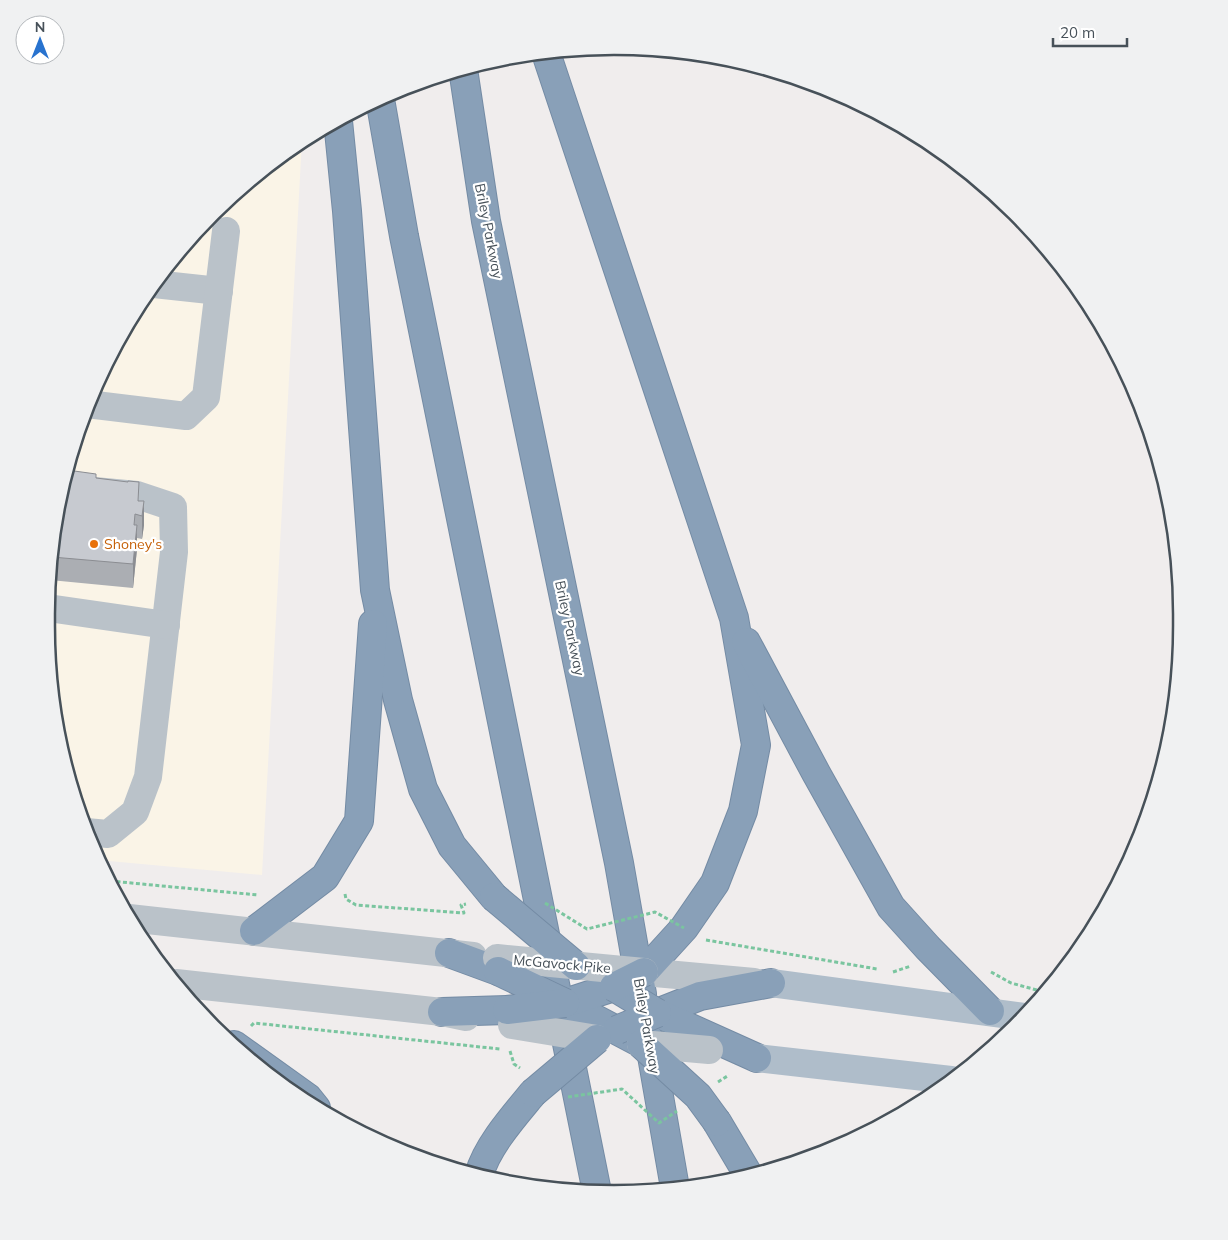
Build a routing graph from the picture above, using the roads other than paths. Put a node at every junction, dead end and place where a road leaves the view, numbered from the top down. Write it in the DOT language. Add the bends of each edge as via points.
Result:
graph roads {
  1 [pos="548,59"];
  2 [pos="464,76"];
  3 [pos="381,106"];
  4 [pos="339,128"];
  5 [pos="226,231"];
  6 [pos="163,285"];
  7 [pos="219,291"];
  8 [pos="96,405"];
  9 [pos="70,489"];
  10 [pos="375,590"];
  11 [pos="55,609"];
  12 [pos="734,618"];
  13 [pos="166,625"];
  14 [pos="95,833"];
  15 [pos="138,919"];
  16 [pos="254,931"];
  17 [pos="449,953"];
  18 [pos="497,965"];
  19 [pos="576,966"];
  20 [pos="644,972"];
  21 [pos="770,983"];
  22 [pos="185,984"];
  23 [pos="698,986"];
  24 [pos="614,987"];
  25 [pos="565,1003"];
  26 [pos="990,1011"];
  27 [pos="442,1012"];
  28 [pos="657,1013"];
  29 [pos="1014,1015"];
  30 [pos="509,1018"];
  31 [pos="607,1034"];
  32 [pos="708,1043"];
  33 [pos="641,1044"];
  34 [pos="757,1058"];
  35 [pos="941,1079"];
  36 [pos="481,1169"];
  37 [pos="745,1169"];
  38 [pos="674,1181"];
  39 [pos="595,1184"];
  1 -- 12 [label="highway"];
  2 -- 38 [label="highway, Briley Parkway" via="486,221 619,863"];
  3 -- 39 [label="highway" via="404,236"];
  4 -- 10 [label="highway"];
  5 -- 7 [label="street"];
  6 -- 7 [label="street"];
  7 -- 8 [label="street" via="206,397 186,416"];
  9 -- 13 [label="street" via="137,495 173,507 174,552"];
  10 -- 16 [label="highway" via="358,821 325,877"];
  10 -- 19 [label="highway, bridge" via="398,700 423,789 452,846 494,897"];
  11 -- 13 [label="street"];
  12 -- 20 [label="highway" via="756,745 743,811 693,934"];
  12 -- 26 [label="highway" via="891,907"];
  13 -- 14 [label="street" via="148,777 135,812 108,834"];
  15 -- 16 [label="street"];
  16 -- 17 [label="street"];
  17 -- 18 [label="highway"];
  18 -- 19 [label="street, McGavock Pike, bridge"];
  18 -- 25 [label="highway, bridge"];
  19 -- 20 [label="street, McGavock Pike, bridge"];
  19 -- 24 [label="highway"];
  20 -- 23 [label="street, McGavock Pike"];
  20 -- 24 [label="highway, bridge"];
  21 -- 23 [label="highway"];
  21 -- 26 [label="main road"];
  22 -- 27 [label="street"];
  23 -- 28 [label="highway"];
  24 -- 25 [label="highway"];
  24 -- 28 [label="highway, bridge"];
  25 -- 30 [label="highway, bridge"];
  25 -- 31 [label="highway"];
  26 -- 29 [label="main road"];
  27 -- 30 [label="highway"];
  28 -- 31 [label="highway, bridge"];
  28 -- 32 [label="highway"];
  30 -- 31 [label="street, bridge"];
  31 -- 33 [label="street"];
  31 -- 36 [label="highway, bridge" via="538,1088 511,1120"];
  32 -- 33 [label="street, bridge"];
  32 -- 34 [label="street"];
  33 -- 37 [label="highway, bridge" via="698,1096"];
  34 -- 35 [label="main road"];
}
